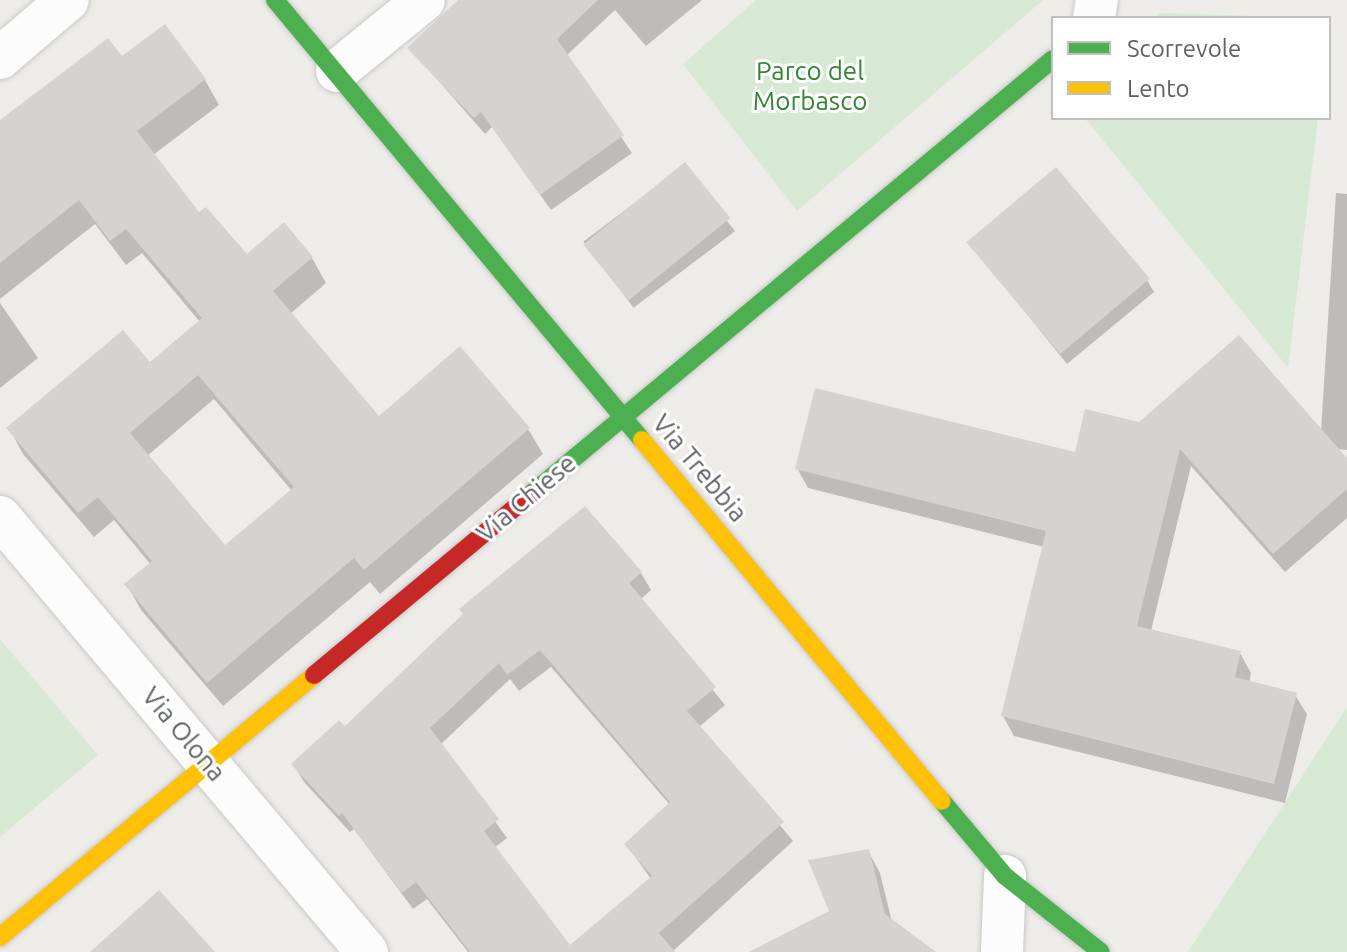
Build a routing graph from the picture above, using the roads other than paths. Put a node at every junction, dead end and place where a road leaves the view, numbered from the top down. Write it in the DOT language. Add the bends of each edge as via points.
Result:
graph roads {
  1 [pos="68,0"];
  2 [pos="275,0"];
  3 [pos="424,0"];
  4 [pos="0,58"];
  5 [pos="1051,61"];
  6 [pos="337,71"];
  7 [pos="624,417"];
  8 [pos="0,517"];
  9 [pos="208,764"];
  10 [pos="1005,876"];
  11 [pos="0,937"];
  12 [pos="367,952"];
  13 [pos="1002,952"];
  14 [pos="1101,952"];
  1 -- 4 [label="street"];
  2 -- 6 [label="street, Via Trebbia"];
  3 -- 6 [label="street"];
  5 -- 7 [label="street, Via Chiese"];
  6 -- 7 [label="street, Via Trebbia"];
  7 -- 9 [label="street, Via Chiese"];
  7 -- 10 [label="street, Via Trebbia"];
  8 -- 9 [label="street, Via Olona"];
  9 -- 11 [label="street, Via Chiese"];
  9 -- 12 [label="street, Via Olona"];
  10 -- 13 [label="street"];
  10 -- 14 [label="street, Via Trebbia"];
}
